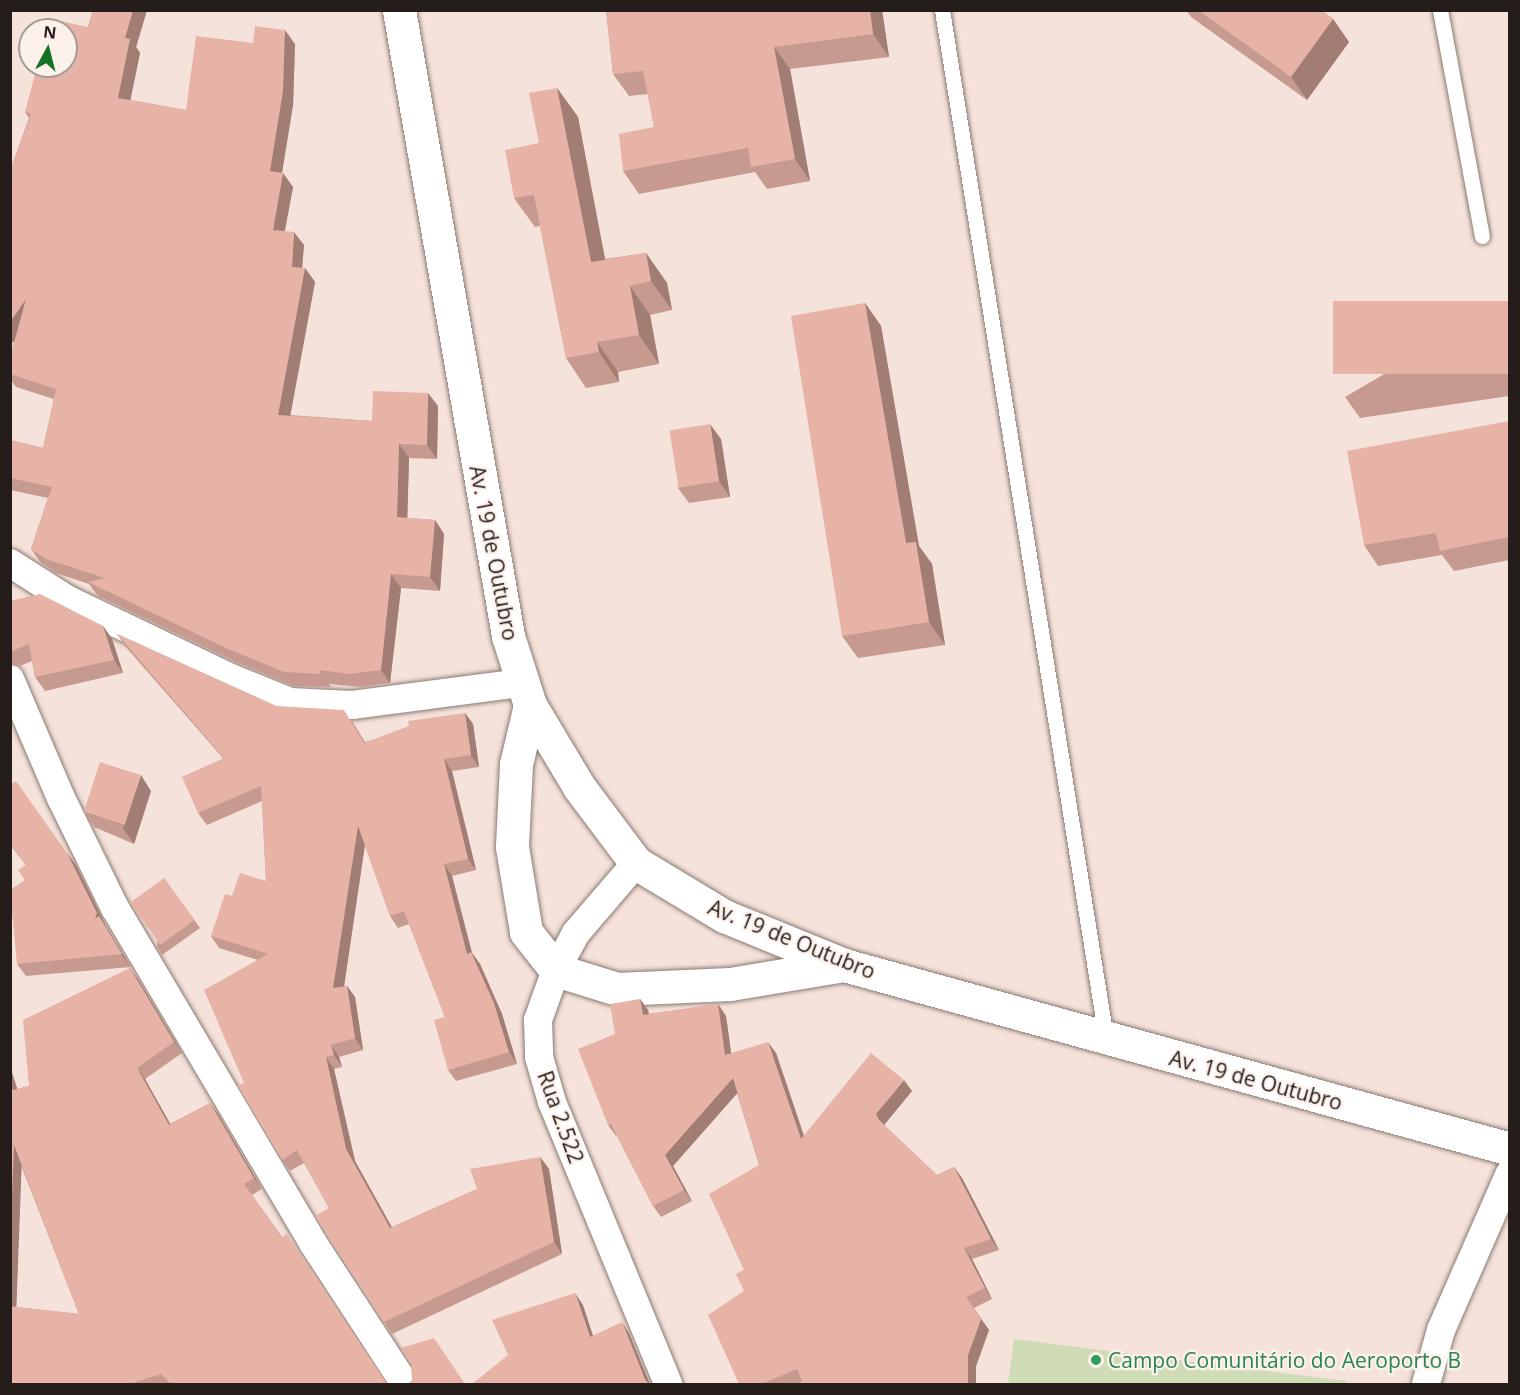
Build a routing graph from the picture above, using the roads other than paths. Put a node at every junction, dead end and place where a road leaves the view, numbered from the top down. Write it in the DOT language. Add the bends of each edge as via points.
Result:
graph roads {
  1 [pos="399,10"];
  2 [pos="942,10"];
  3 [pos="1440,10"];
  4 [pos="1482,236"];
  5 [pos="10,563"];
  6 [pos="10,679"];
  7 [pos="526,694"];
  8 [pos="636,863"];
  9 [pos="844,965"];
  10 [pos="556,970"];
  11 [pos="1106,1039"];
  12 [pos="1509,1149"];
  13 [pos="1509,1173"];
  14 [pos="405,1384"];
  15 [pos="668,1384"];
  16 [pos="1426,1384"];
  1 -- 7 [label="street, Av. 19 de Outubro" via="491,547 508,636"];
  2 -- 11 [label="lane"];
  3 -- 4 [label="lane"];
  5 -- 7 [label="street" via="68,600 290,702 352,705"];
  6 -- 14 [label="street" via="61,798 115,908 313,1243"];
  7 -- 8 [label="street, Av. 19 de Outubro" via="579,787"];
  7 -- 10 [label="street" via="516,764 512,847 526,932"];
  8 -- 9 [label="street, Av. 19 de Outubro" via="724,916"];
  8 -- 10 [label="street, Rua 2.522" via="576,933"];
  9 -- 10 [label="street" via="730,984 617,989"];
  9 -- 11 [label="street, Av. 19 de Outubro"];
  10 -- 15 [label="street, Rua 2.522" via="538,1020 539,1057 552,1102"];
  11 -- 12 [label="street, Av. 19 de Outubro"];
  13 -- 16 [label="street" via="1441,1330"];
}
